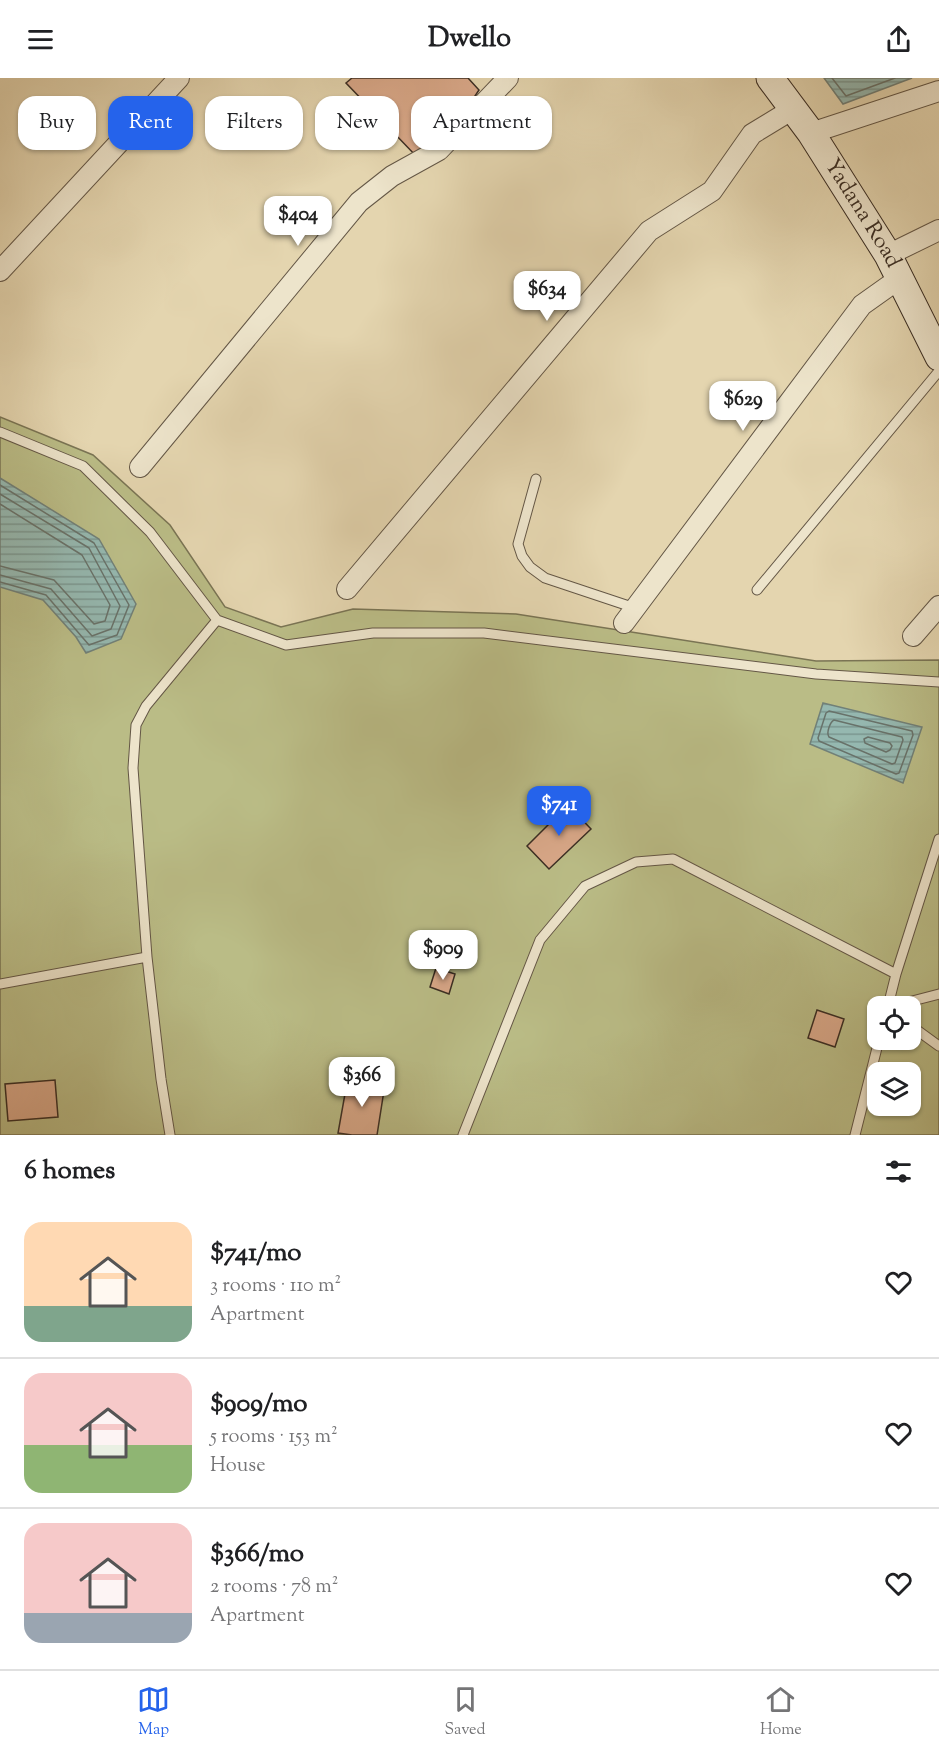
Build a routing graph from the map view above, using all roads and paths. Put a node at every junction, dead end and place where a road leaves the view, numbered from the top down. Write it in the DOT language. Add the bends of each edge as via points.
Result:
graph roads {
  1 [pos="179,78"];
  2 [pos="508,78"];
  3 [pos="770,78"];
  4 [pos="939,92"];
  5 [pos="793,109"];
  6 [pos="811,133"];
  7 [pos="939,230"];
  8 [pos="894,266"];
  9 [pos="0,271"];
  10 [pos="939,357"];
  11 [pos="939,371"];
  12 [pos="0,432"];
  13 [pos="140,467"];
  14 [pos="536,479"];
  15 [pos="347,589"];
  16 [pos="757,590"];
  17 [pos="939,606"];
  18 [pos="629,616"];
  19 [pos="217,620"];
  20 [pos="913,636"];
  21 [pos="939,682"];
  22 [pos="939,839"];
  23 [pos="147,957"];
  24 [pos="896,974"];
  25 [pos="0,984"];
  26 [pos="939,994"];
  27 [pos="890,996"];
  28 [pos="921,999"];
  29 [pos="921,1033"];
  30 [pos="939,1046"];
  31 [pos="876,1050"];
  32 [pos="170,1135"];
  33 [pos="463,1135"];
  34 [pos="855,1135"];
  1 -- 9 [label="street"];
  2 -- 13 [label="street" via="439,150 392,176 359,202"];
  3 -- 5 [label="main road, Yadana Road"];
  4 -- 6 [label="street"];
  5 -- 6 [label="main road, Yadana Road"];
  5 -- 15 [label="street" via="752,134 712,192 649,231"];
  6 -- 8 [label="main road, Yadana Road"];
  7 -- 8 [label="street"];
  8 -- 10 [label="main road, Yadana Road"];
  8 -- 18 [label="street"];
  11 -- 16 [label="lane"];
  12 -- 19 [label="lane" via="83,465 150,532"];
  14 -- 18 [label="lane" via="518,544 522,556 545,578"];
  17 -- 20 [label="street"];
  19 -- 21 [label="lane" via="286,645 373,633 484,633 816,674"];
  19 -- 23 [label="lane" via="146,706 136,725 133,768"];
  22 -- 24 [label="lane"];
  23 -- 25 [label="lane"];
  23 -- 32 [label="lane"];
  24 -- 27 [label="lane"];
  24 -- 33 [label="lane" via="674,859 636,862 585,886 540,940"];
  26 -- 28 [label="lane"];
  29 -- 30 [label="lane"];
  31 -- 34 [label="lane"];
}
